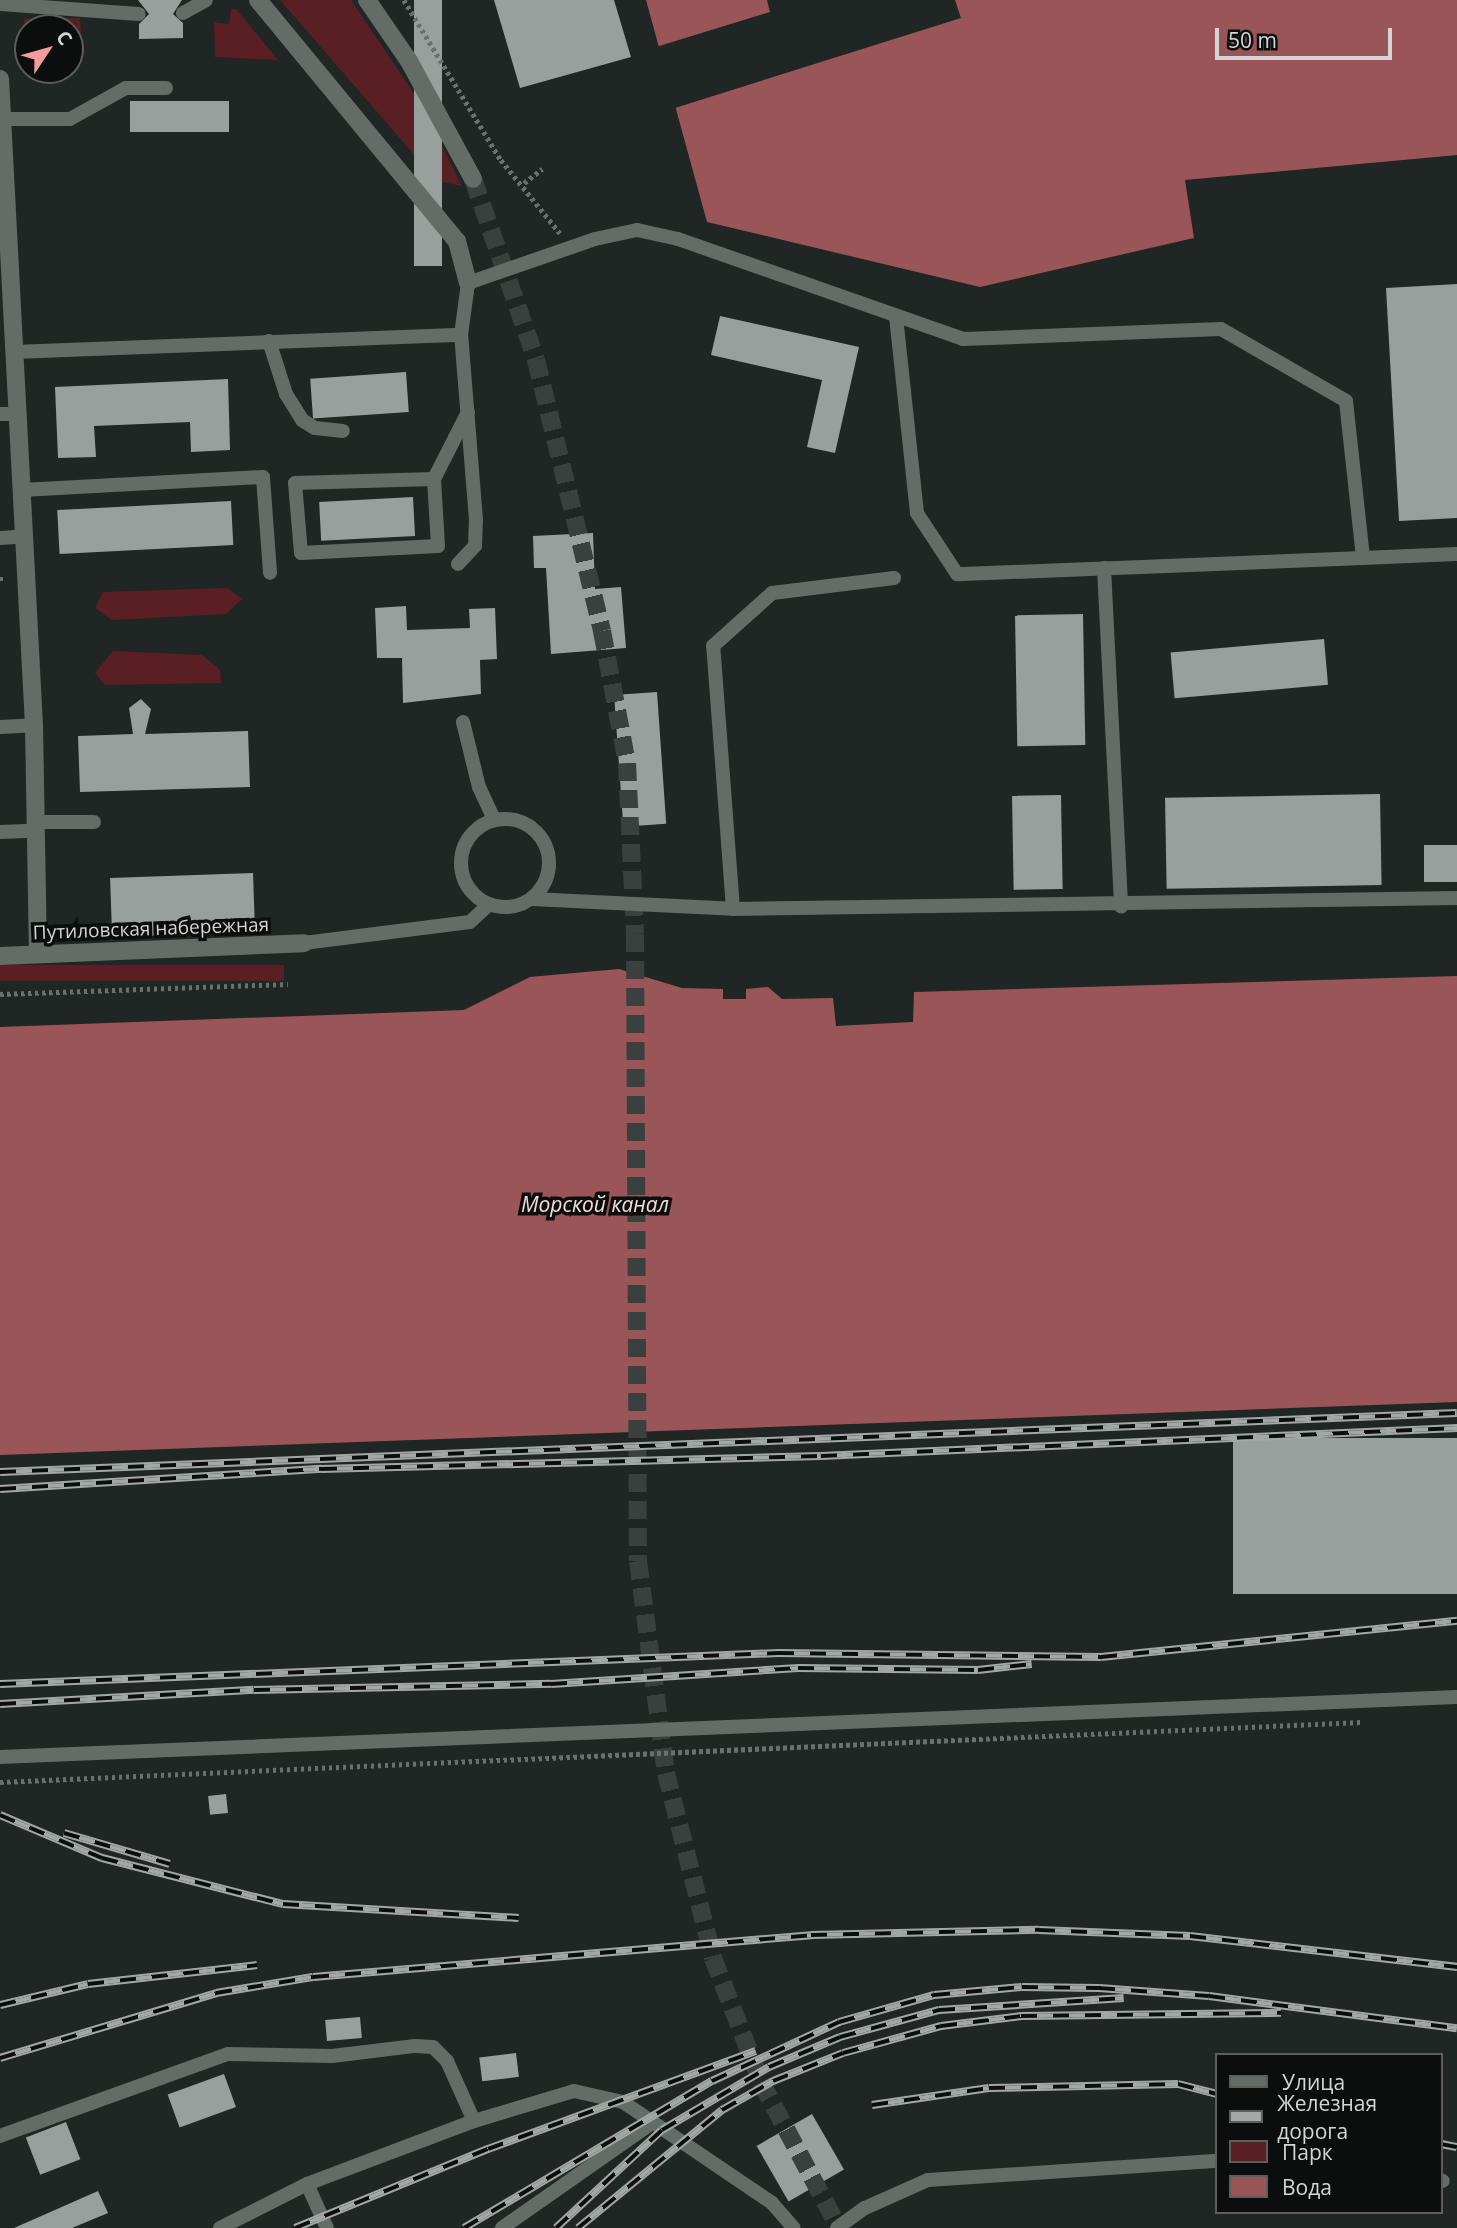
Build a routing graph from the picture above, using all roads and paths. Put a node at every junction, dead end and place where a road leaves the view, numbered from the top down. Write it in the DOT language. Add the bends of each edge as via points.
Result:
graph roads {
  1 [pos="206,0"];
  2 [pos="258,0"];
  3 [pos="367,0"];
  4 [pos="404,0"];
  5 [pos="0,4"];
  6 [pos="183,13"];
  7 [pos="139,14"];
  8 [pos="0,79"];
  9 [pos="166,88"];
  10 [pos="2,119"];
  11 [pos="542,169"];
  12 [pos="2,178"];
  13 [pos="473,179"];
  14 [pos="523,184"];
  15 [pos="4,242"];
  16 [pos="571,247"];
  17 [pos="468,283"];
  18 [pos="896,317"];
  19 [pos="461,335"];
  20 [pos="269,341"];
  21 [pos="14,352"];
  22 [pos="468,412"];
  23 [pos="8,414"];
  24 [pos="343,431"];
  25 [pos="434,479"];
  26 [pos="23,490"];
  27 [pos="26,536"];
  28 [pos="0,538"];
  29 [pos="1457,554"];
  30 [pos="1363,558"];
  31 [pos="458,565"];
  32 [pos="1104,568"];
  33 [pos="270,573"];
  34 [pos="894,578"];
  35 [pos="463,722"];
  36 [pos="34,725"];
  37 [pos="0,727"];
  38 [pos="494,819"];
  39 [pos="94,822"];
  40 [pos="34,827"];
  41 [pos="0,832"];
  42 [pos="1457,898"];
  43 [pos="531,899"];
  44 [pos="489,904"];
  45 [pos="1121,907"];
  46 [pos="733,909"];
  47 [pos="304,943"];
  48 [pos="38,954"];
  49 [pos="0,956"];
  50 [pos="288,984"];
  51 [pos="0,994"];
  52 [pos="1457,1697"];
  53 [pos="1373,1721"];
  54 [pos="0,1757"];
  55 [pos="0,1782"];
  56 [pos="474,2121"];
  57 [pos="652,2123"];
  58 [pos="0,2136"];
  59 [pos="1216,2161"];
  60 [pos="307,2184"];
  61 [pos="220,2228"];
  62 [pos="327,2228"];
  63 [pos="502,2228"];
  64 [pos="794,2228"];
  65 [pos="837,2228"];
  1 -- 6 [label="lane"];
  2 -- 17 [label="street" via="457,241"];
  3 -- 13 [label="street" via="409,61"];
  4 -- 14 [label="path" via="501,160"];
  5 -- 7 [label="lane"];
  8 -- 10 [label="street"];
  9 -- 10 [label="lane" via="126,88 71,119"];
  10 -- 12 [label="street"];
  11 -- 14 [label="path"];
  12 -- 15 [label="street"];
  14 -- 16 [label="path"];
  15 -- 21 [label="street"];
  16 -- 17 [label="lane"];
  16 -- 18 [label="lane" via="637,230 678,239"];
  17 -- 19 [label="lane"];
  18 -- 30 [label="lane" via="963,340 1222,329 1346,401"];
  18 -- 32 [label="lane" via="917,513 957,574"];
  19 -- 20 [label="lane"];
  19 -- 22 [label="lane"];
  20 -- 21 [label="lane"];
  20 -- 24 [label="lane" via="286,394 302,420 315,428"];
  21 -- 23 [label="street"];
  22 -- 25 [label="lane"];
  22 -- 31 [label="lane" via="475,547"];
  23 -- 26 [label="street"];
  25 -- 25 [label="lane" via="295,483 301,553 438,546"];
  26 -- 27 [label="street"];
  26 -- 33 [label="lane" via="263,477"];
  27 -- 28 [label="lane"];
  27 -- 36 [label="street"];
  29 -- 30 [label="lane"];
  30 -- 32 [label="lane"];
  32 -- 45 [label="lane"];
  34 -- 46 [label="lane" via="772,593 713,646"];
  35 -- 38 [label="lane" via="479,787"];
  36 -- 37 [label="lane"];
  36 -- 40 [label="street"];
  38 -- 43 [label="lane" via="528,824 548,852 549,869"];
  38 -- 44 [label="lane" via="478,827 460,856 469,890"];
  39 -- 40 [label="lane"];
  40 -- 41 [label="lane"];
  40 -- 48 [label="street"];
  42 -- 45 [label="lane"];
  43 -- 44 [label="lane" via="516,906"];
  43 -- 46 [label="lane"];
  44 -- 47 [label="lane" via="470,922"];
  45 -- 46 [label="lane"];
  47 -- 48 [label="street, Путиловская набережная"];
  48 -- 49 [label="street, Путиловская набережная"];
  50 -- 51 [label="path"];
  52 -- 54 [label="lane"];
  53 -- 55 [label="path"];
  56 -- 57 [label="lane" via="574,2091 623,2102"];
  56 -- 58 [label="lane" via="447,2061 433,2047 415,2046 332,2056 228,2054"];
  56 -- 60 [label="lane"];
  57 -- 63 [label="lane"];
  57 -- 64 [label="lane" via="772,2203"];
  59 -- 65 [label="lane" via="928,2180 865,2208"];
  60 -- 61 [label="lane"];
  60 -- 62 [label="lane"];
}
